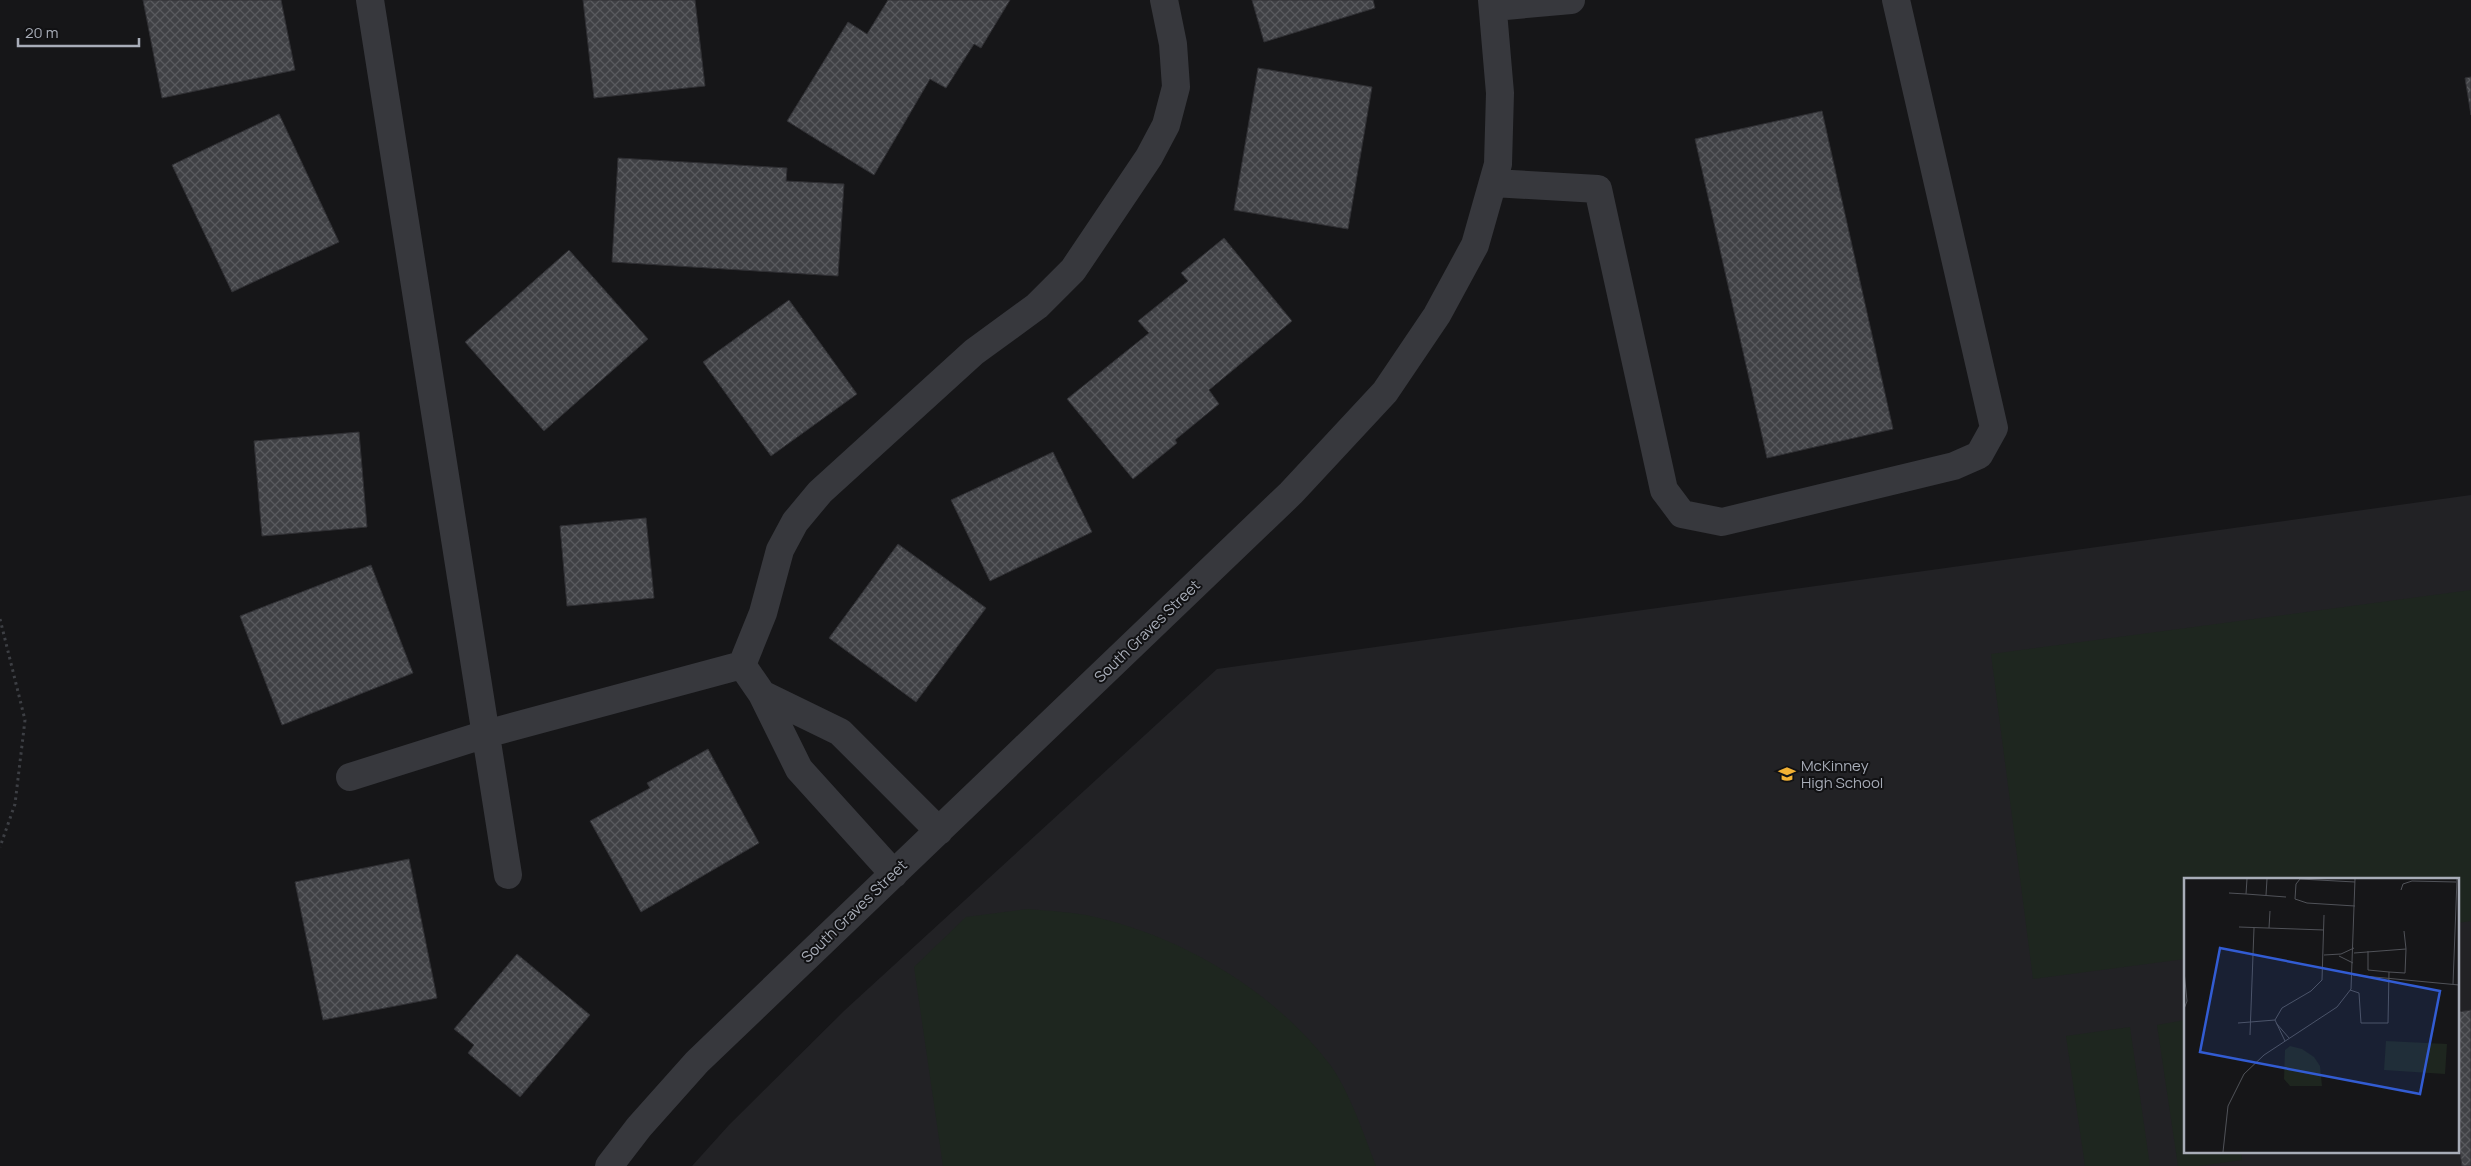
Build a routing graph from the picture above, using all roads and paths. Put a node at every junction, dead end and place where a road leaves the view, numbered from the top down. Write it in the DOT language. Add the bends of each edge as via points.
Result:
graph roads {
  1 [pos="370,0"];
  2 [pos="1164,0"];
  3 [pos="1571,0"];
  4 [pos="1896,0"];
  5 [pos="1493,4"];
  6 [pos="1493,183"];
  7 [pos="0,619"];
  8 [pos="742,666"];
  9 [pos="762,694"];
  10 [pos="486,734"];
  11 [pos="350,777"];
  12 [pos="939,830"];
  13 [pos="0,847"];
  14 [pos="894,874"];
  15 [pos="508,875"];
  16 [pos="609,1166"];
  1 -- 10 [label="street"];
  2 -- 8 [label="street" via="1173,44 1176,87 1166,125 1149,158 1073,270 1037,306 974,352 893,425 820,492 795,522 780,550 763,613"];
  3 -- 5 [label="street"];
  4 -- 6 [label="street" via="1994,428 1979,454 1954,466 1722,522 1682,514 1664,490 1598,189"];
  5 -- 6 [label="street, South Graves Street" via="1500,93 1498,164"];
  6 -- 12 [label="street, South Graves Street" via="1475,245 1437,315 1385,392 1291,493"];
  7 -- 13 [label="path" via="25,720 15,804"];
  8 -- 9 [label="street"];
  8 -- 10 [label="street"];
  9 -- 12 [label="street" via="840,732"];
  9 -- 14 [label="street" via="799,769"];
  10 -- 11 [label="street"];
  10 -- 15 [label="street"];
  12 -- 14 [label="street, South Graves Street"];
  14 -- 16 [label="street, South Graves Street" via="697,1062 639,1126"];
}
